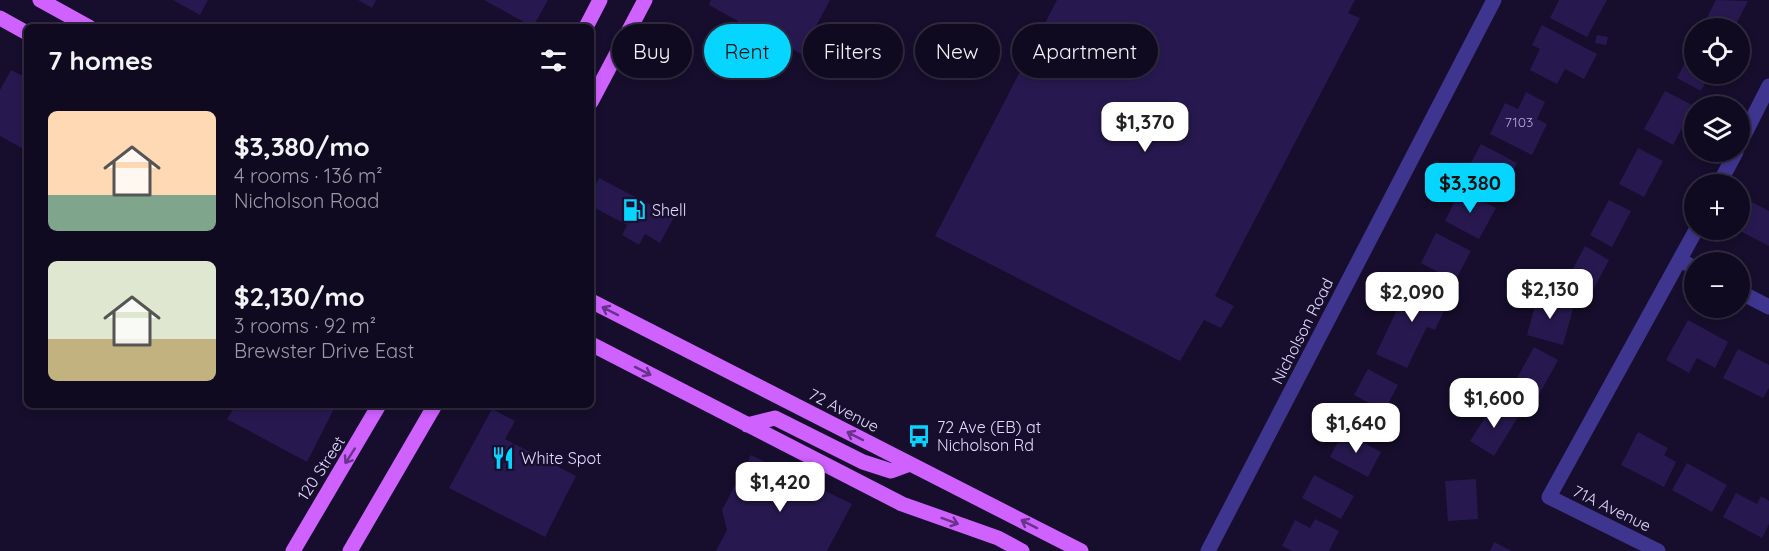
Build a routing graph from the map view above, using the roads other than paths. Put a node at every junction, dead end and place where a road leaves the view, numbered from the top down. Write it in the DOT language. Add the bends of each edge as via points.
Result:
graph roads {
  1 [pos="40,0"];
  2 [pos="600,0"];
  3 [pos="645,0"];
  4 [pos="1494,0"];
  5 [pos="0,18"];
  6 [pos="83,24"];
  7 [pos="588,24"];
  8 [pos="24,31"];
  9 [pos="1769,86"];
  10 [pos="594,96"];
  11 [pos="1750,123"];
  12 [pos="1691,240"];
  13 [pos="1680,261"];
  14 [pos="1684,263"];
  15 [pos="1750,297"];
  16 [pos="594,303"];
  17 [pos="1769,307"];
  18 [pos="594,346"];
  19 [pos="377,408"];
  20 [pos="433,408"];
  21 [pos="747,425"];
  22 [pos="910,464"];
  23 [pos="292,551"];
  24 [pos="350,551"];
  25 [pos="1022,551"];
  26 [pos="1081,551"];
  27 [pos="1208,551"];
  28 [pos="1658,551"];
  1 -- 6 [label="main road"];
  2 -- 7 [label="main road"];
  3 -- 10 [label="main road"];
  4 -- 27 [label="street, Nicholson Road"];
  5 -- 8 [label="main road"];
  9 -- 11 [label="street"];
  12 -- 13 [label="street"];
  13 -- 14 [label="street"];
  13 -- 28 [label="street, 71A Avenue" via="1549,497"];
  15 -- 17 [label="street"];
  22 -- 16 [label="main road, 72 Avenue, one-way"];
  18 -- 21 [label="main road, one-way"];
  19 -- 23 [label="main road, 120 Street, one-way"];
  20 -- 24 [label="main road"];
  21 -- 22 [label="main road" via="775,418 863,462 891,471"];
  21 -- 25 [label="main road, one-way" via="902,504 998,538"];
  26 -- 22 [label="main road, 72 Avenue, one-way"];
}
